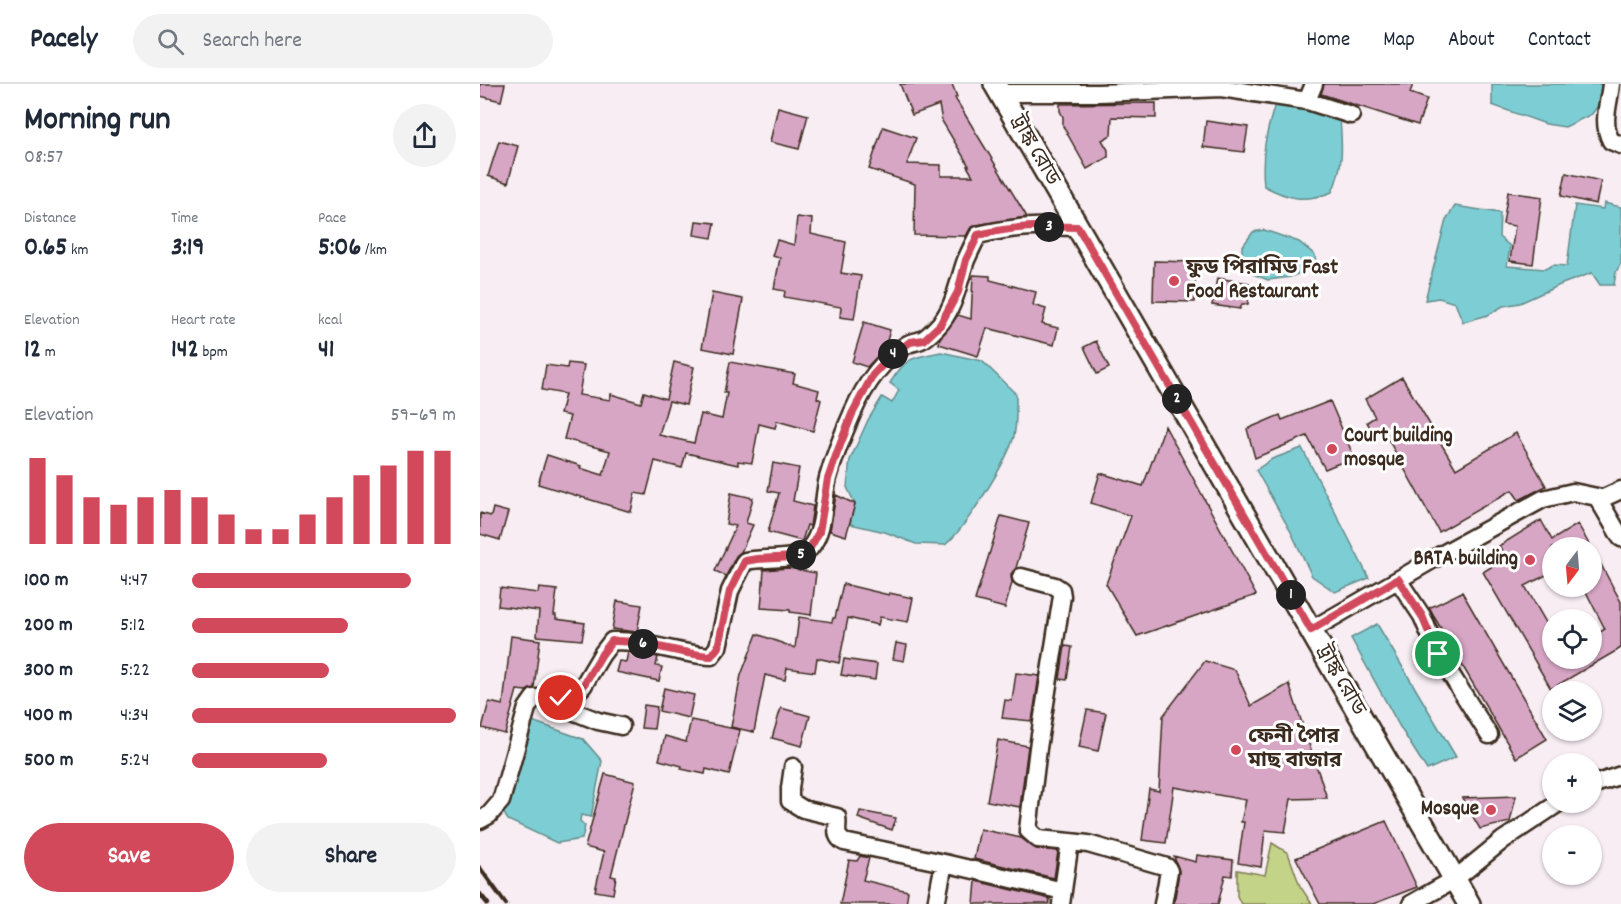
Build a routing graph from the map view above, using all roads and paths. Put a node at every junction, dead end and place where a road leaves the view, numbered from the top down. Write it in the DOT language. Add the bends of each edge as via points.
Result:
graph roads {
  1 [pos="1314,84"];
  2 [pos="1611,84"];
  3 [pos="998,89"];
  4 [pos="1307,101"];
  5 [pos="1351,115"];
  6 [pos="1621,145"];
  7 [pos="1078,227"];
  8 [pos="1621,490"];
  9 [pos="1599,500"];
  10 [pos="1621,538"];
  11 [pos="1021,577"];
  12 [pos="1398,579"];
  13 [pos="1311,630"];
  14 [pos="561,698"];
  15 [pos="621,726"];
  16 [pos="1489,735"];
  17 [pos="793,767"];
  18 [pos="1621,776"];
  19 [pos="1602,782"];
  20 [pos="1544,813"];
  21 [pos="480,820"];
  22 [pos="1070,842"];
  23 [pos="944,863"];
  24 [pos="1455,879"];
  25 [pos="1062,897"];
  26 [pos="936,904"];
  27 [pos="1163,904"];
  28 [pos="1412,904"];
  29 [pos="1469,904"];
  1 -- 4 [label="street"];
  2 -- 6 [label="street" via="1606,131 1611,141"];
  3 -- 4 [label="street" via="1221,88"];
  3 -- 7 [label="main road, ট্রাঙ্ক রোড"];
  4 -- 5 [label="street"];
  7 -- 13 [label="main road, ট্রাঙ্ক রোড"];
  7 -- 14 [label="street" via="1006,228 978,235 966,260 958,292 940,325 924,340 910,342 889,358 873,375 852,414 828,479 819,532 810,548 794,557 745,561 730,591 718,647 711,656 612,641 583,686 568,699"];
  8 -- 9 [label="street"];
  9 -- 10 [label="street"];
  9 -- 12 [label="street" via="1597,496 1572,492 1543,499"];
  11 -- 22 [label="street" via="1055,586 1062,596 1028,830 1038,839"];
  12 -- 13 [label="street"];
  12 -- 16 [label="street" via="1422,616 1438,654"];
  13 -- 24 [label="main road, ট্রাঙ্ক রোড"];
  14 -- 15 [label="street" via="576,713"];
  14 -- 21 [label="street" via="534,698 527,708 501,801"];
  17 -- 23 [label="street" via="790,801 803,809 837,817 838,839"];
  18 -- 19 [label="street"];
  20 -- 24 [label="street"];
  22 -- 25 [label="street"];
  22 -- 27 [label="street" via="1167,867"];
  23 -- 25 [label="street"];
  23 -- 26 [label="street"];
  24 -- 28 [label="street"];
  24 -- 29 [label="main road, ট্রাঙ্ক রোড"];
}
